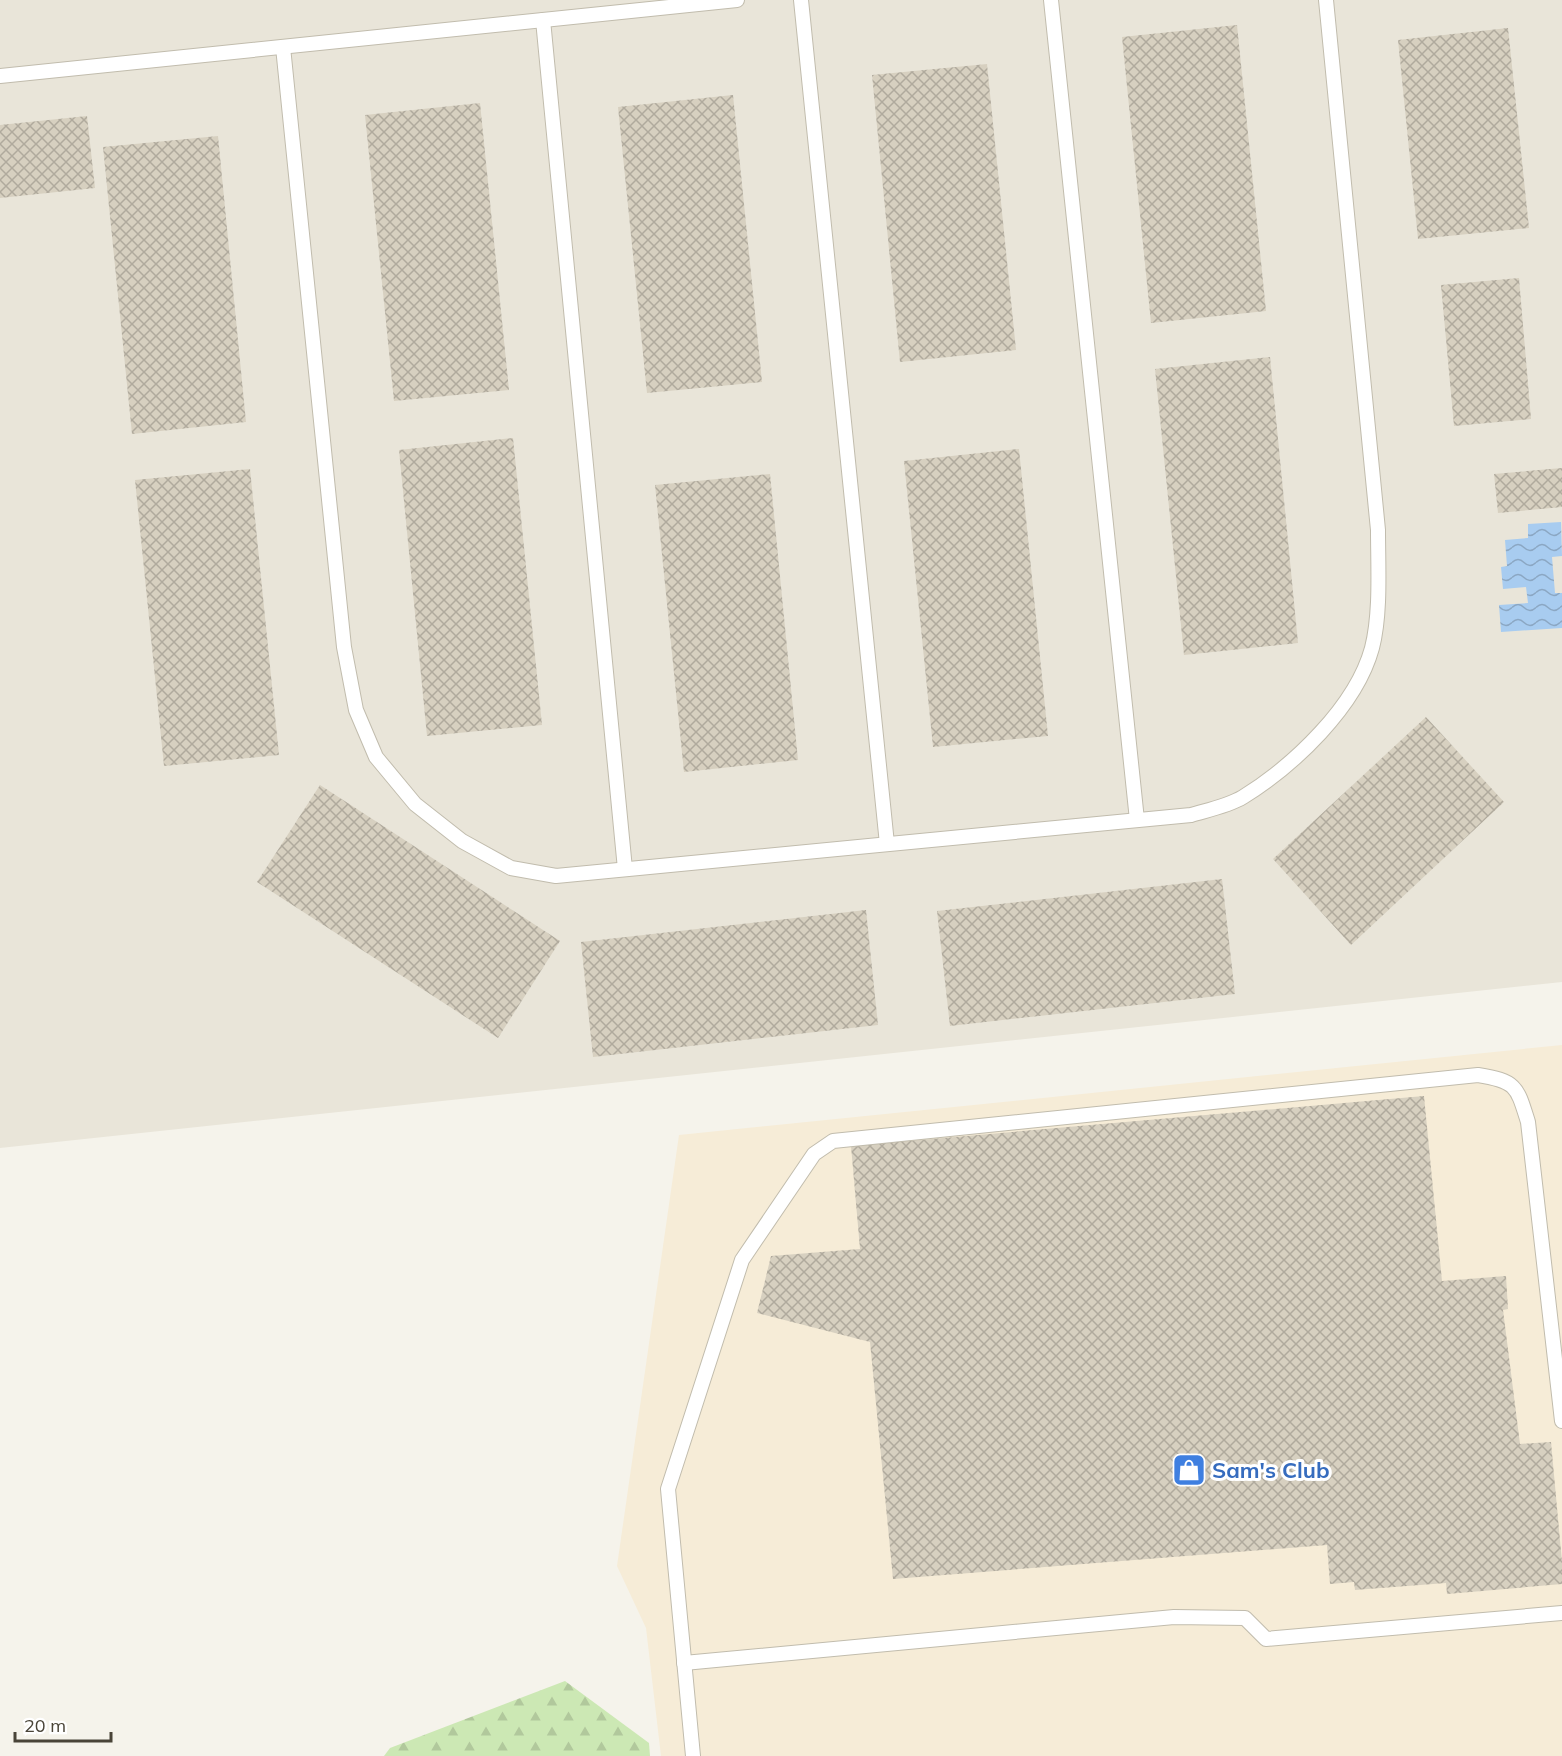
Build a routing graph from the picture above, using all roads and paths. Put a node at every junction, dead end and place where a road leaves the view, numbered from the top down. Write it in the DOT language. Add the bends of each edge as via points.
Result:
graph roads {
  1 [pos="737,0"];
  2 [pos="801,0"];
  3 [pos="1051,0"];
  4 [pos="1326,0"];
  5 [pos="543,20"];
  6 [pos="283,47"];
  7 [pos="0,76"];
  8 [pos="1137,820"];
  9 [pos="888,844"];
  10 [pos="625,869"];
  11 [pos="1562,1420"];
  12 [pos="1562,1613"];
  13 [pos="684,1663"];
  14 [pos="693,1756"];
  1 -- 5 [label="lane"];
  2 -- 9 [label="lane"];
  3 -- 8 [label="lane"];
  4 -- 8 [label="lane" via="1378,530 1378,600 1372,648 1358,682 1326,727 1279,771 1241,799 1191,816"];
  5 -- 6 [label="lane"];
  5 -- 10 [label="lane"];
  6 -- 7 [label="lane"];
  6 -- 10 [label="lane" via="344,647 356,711 376,757 415,804 462,841 511,868 556,876"];
  8 -- 9 [label="lane"];
  9 -- 10 [label="lane"];
  11 -- 13 [label="lane" via="1528,1122 1518,1091 1501,1078 1478,1075 833,1141 814,1154 742,1260 668,1489"];
  12 -- 13 [label="lane" via="1266,1639 1245,1618 1174,1617"];
  13 -- 14 [label="lane"];
}
